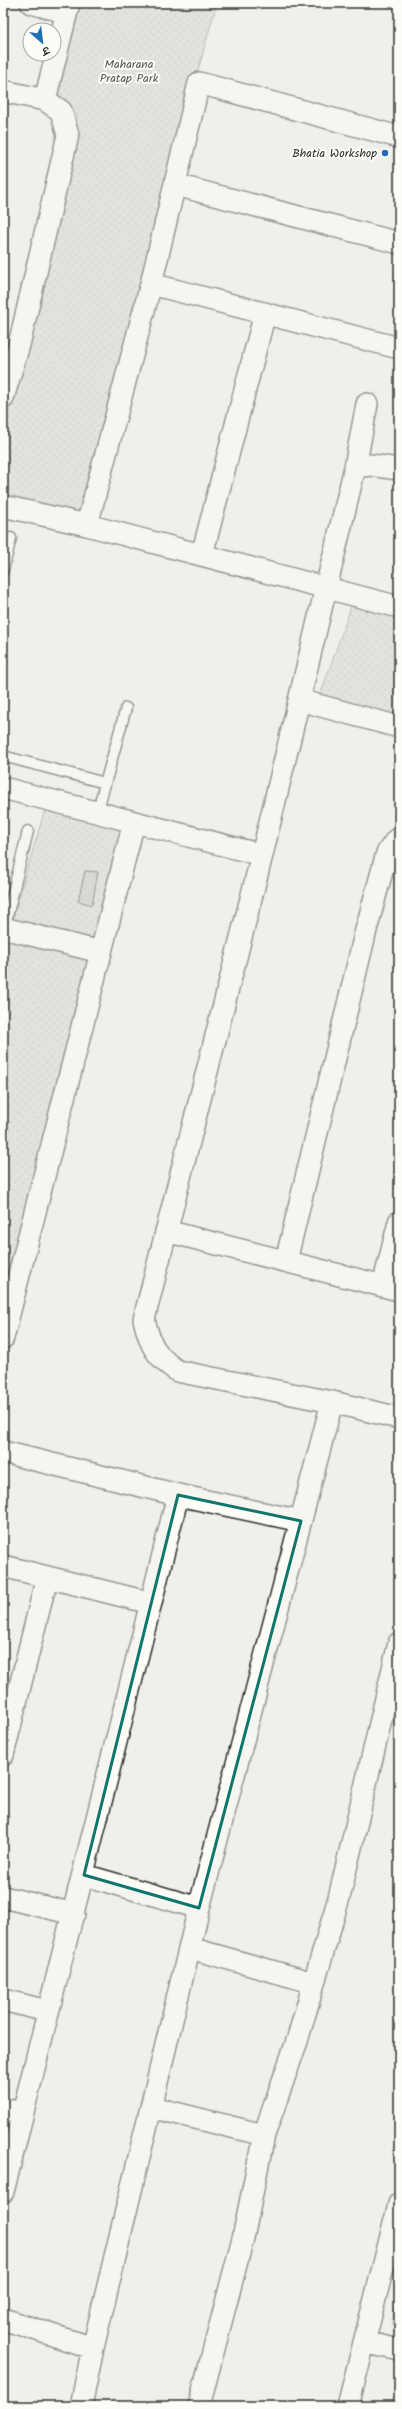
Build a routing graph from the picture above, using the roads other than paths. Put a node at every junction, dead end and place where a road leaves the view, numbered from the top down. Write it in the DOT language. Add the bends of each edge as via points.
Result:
graph roads {
  1 [pos="30,3"];
  2 [pos="67,8"];
  3 [pos="3,91"];
  4 [pos="45,100"];
  5 [pos="399,138"];
  6 [pos="176,185"];
  7 [pos="399,243"];
  8 [pos="151,284"];
  9 [pos="265,314"];
  10 [pos="399,348"];
  11 [pos="3,398"];
  12 [pos="367,404"];
  13 [pos="355,467"];
  14 [pos="399,469"];
  15 [pos="3,506"];
  16 [pos="87,526"];
  17 [pos="11,538"];
  18 [pos="202,555"];
  19 [pos="3,570"];
  20 [pos="326,587"];
  21 [pos="399,607"];
  22 [pos="299,700"];
  23 [pos="126,708"];
  24 [pos="399,727"];
  25 [pos="3,756"];
  26 [pos="105,783"];
  27 [pos="3,788"];
  28 [pos="97,812"];
  29 [pos="134,822"];
  30 [pos="28,831"];
  31 [pos="399,840"];
  32 [pos="262,855"];
  33 [pos="4,928"];
  34 [pos="101,952"];
  35 [pos="399,1222"];
  36 [pos="166,1231"];
  37 [pos="286,1261"];
  38 [pos="391,1288"];
  39 [pos="3,1338"];
  40 [pos="332,1402"];
  41 [pos="399,1418"];
  42 [pos="3,1452"];
  43 [pos="178,1495"];
  44 [pos="301,1521"];
  45 [pos="3,1566"];
  46 [pos="47,1577"];
  47 [pos="151,1603"];
  48 [pos="399,1643"];
  49 [pos="3,1755"];
  50 [pos="84,1875"];
  51 [pos="3,1898"];
  52 [pos="199,1908"];
  53 [pos="74,1914"];
  54 [pos="190,1948"];
  55 [pos="314,1983"];
  56 [pos="3,2000"];
  57 [pos="47,2011"];
  58 [pos="151,2107"];
  59 [pos="13,2111"];
  60 [pos="264,2135"];
  61 [pos="3,2192"];
  62 [pos="399,2204"];
  63 [pos="3,2319"];
  64 [pos="364,2342"];
  65 [pos="93,2348"];
  66 [pos="399,2350"];
  67 [pos="81,2406"];
  68 [pos="199,2406"];
  69 [pos="348,2406"];
  1 -- 2 [label="street"];
  2 -- 4 [label="street"];
  3 -- 4 [label="street"];
  4 -- 11 [label="street" via="61,111 68,135 19,345"];
  5 -- 6 [label="street" via="199,84"];
  6 -- 7 [label="street"];
  6 -- 8 [label="street"];
  8 -- 9 [label="street"];
  8 -- 16 [label="street"];
  9 -- 10 [label="street"];
  9 -- 18 [label="street"];
  12 -- 13 [label="street"];
  13 -- 14 [label="street" via="370,465"];
  13 -- 20 [label="street"];
  15 -- 16 [label="street"];
  16 -- 18 [label="street"];
  17 -- 19 [label="lane"];
  18 -- 20 [label="street"];
  20 -- 21 [label="street"];
  20 -- 22 [label="street"];
  22 -- 24 [label="street"];
  22 -- 32 [label="street"];
  23 -- 26 [label="lane"];
  25 -- 26 [label="lane"];
  26 -- 28 [label="lane"];
  27 -- 28 [label="street"];
  28 -- 29 [label="street"];
  29 -- 32 [label="street"];
  29 -- 34 [label="street"];
  30 -- 33 [label="lane"];
  31 -- 37 [label="street" via="396,840 388,852 368,923"];
  32 -- 36 [label="street"];
  33 -- 34 [label="street"];
  34 -- 39 [label="street"];
  35 -- 38 [label="street"];
  36 -- 37 [label="street"];
  36 -- 40 [label="street" via="144,1319 149,1341 161,1359 177,1371"];
  37 -- 38 [label="street"];
  40 -- 41 [label="street"];
  40 -- 44 [label="street"];
  42 -- 43 [label="street"];
  43 -- 44 [label="street"];
  43 -- 47 [label="street"];
  44 -- 52 [label="street"];
  45 -- 46 [label="street"];
  46 -- 47 [label="street"];
  46 -- 49 [label="street"];
  47 -- 50 [label="street"];
  48 -- 55 [label="street" via="340,1894"];
  50 -- 52 [label="street"];
  50 -- 53 [label="street"];
  51 -- 53 [label="street"];
  52 -- 54 [label="street"];
  53 -- 57 [label="street"];
  54 -- 55 [label="street"];
  54 -- 58 [label="street"];
  55 -- 60 [label="street"];
  56 -- 57 [label="street"];
  57 -- 59 [label="street"];
  58 -- 60 [label="street"];
  58 -- 65 [label="street"];
  59 -- 61 [label="street"];
  60 -- 68 [label="street" via="243,2238"];
  62 -- 64 [label="street"];
  63 -- 65 [label="street"];
  64 -- 66 [label="street"];
  64 -- 69 [label="street"];
  65 -- 67 [label="street"];
}
